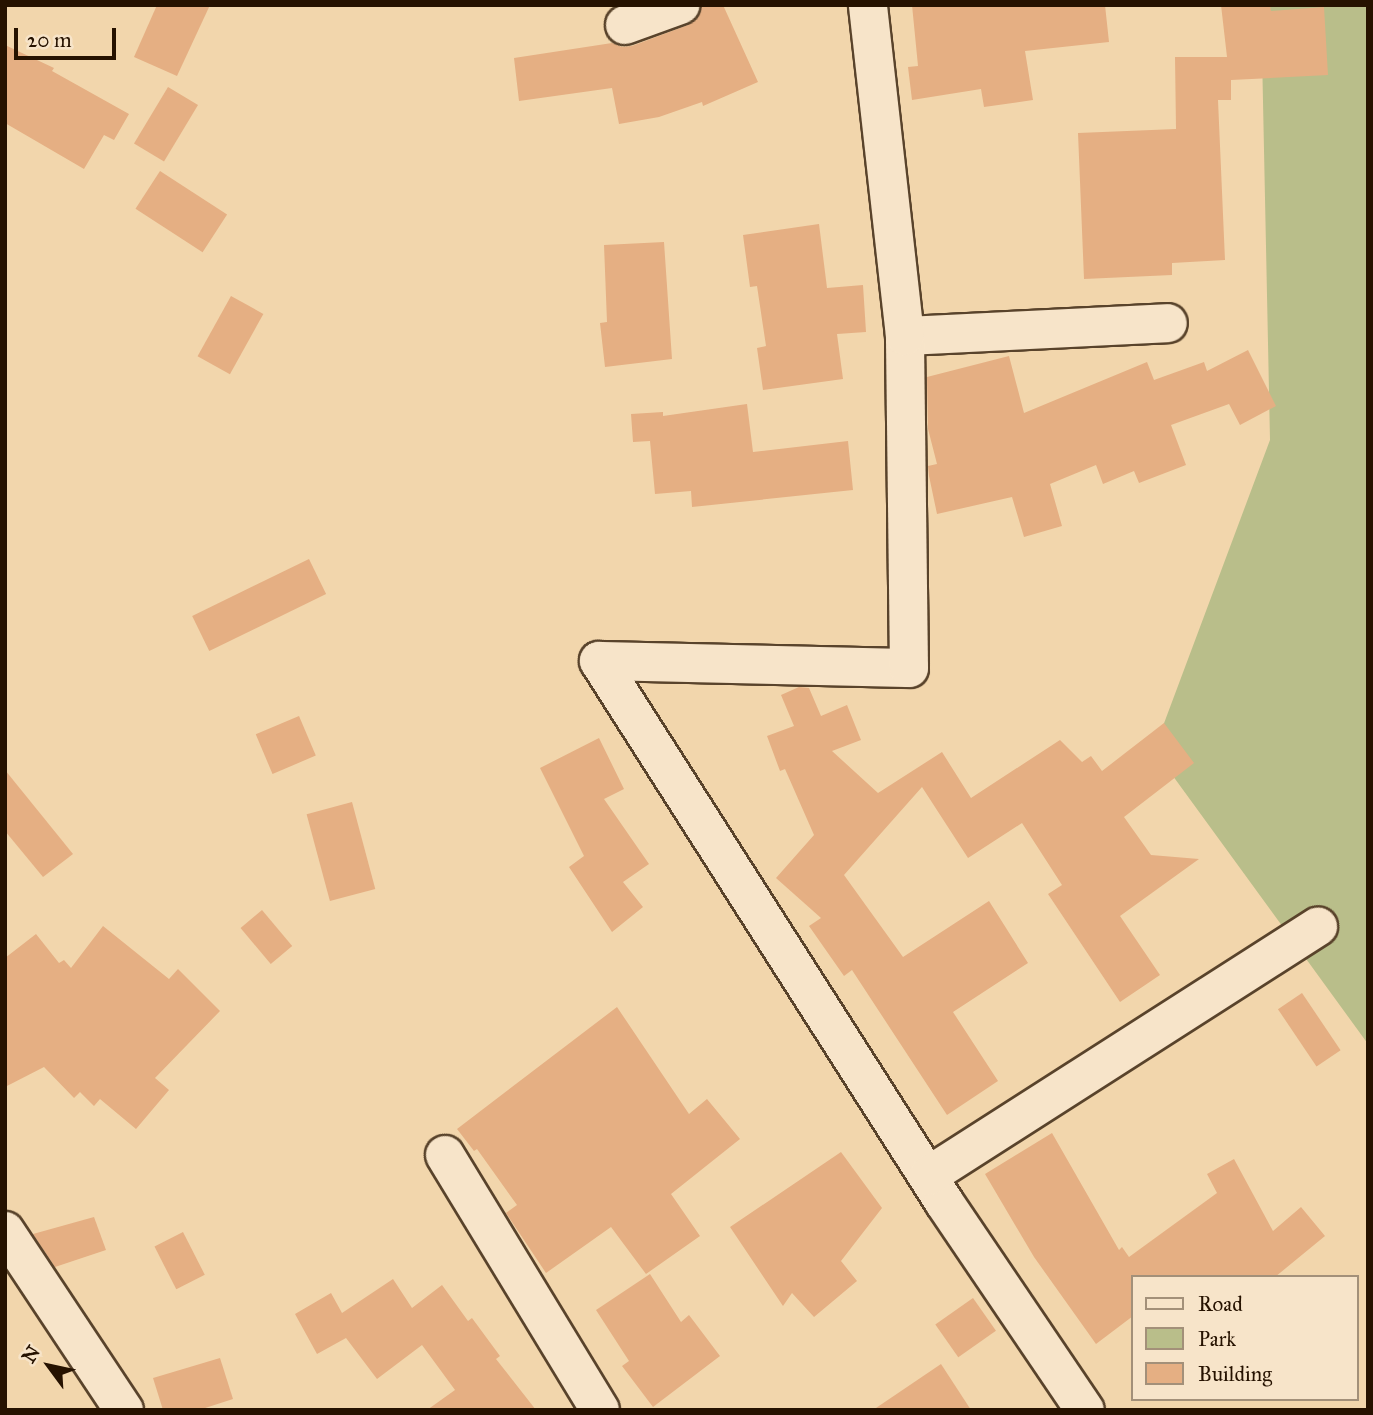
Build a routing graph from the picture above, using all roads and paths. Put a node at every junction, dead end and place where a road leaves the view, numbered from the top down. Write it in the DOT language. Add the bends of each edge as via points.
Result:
graph roads {
  1 [pos="680,5"];
  2 [pos="868,5"];
  3 [pos="625,25"];
  4 [pos="1168,323"];
  5 [pos="905,336"];
  6 [pos="1318,927"];
  7 [pos="445,1155"];
  8 [pos="928,1176"];
  9 [pos="5,1231"];
  10 [pos="124,1410"];
  11 [pos="600,1410"];
  12 [pos="1085,1410"];
  1 -- 3 [label="street"];
  2 -- 5 [label="street"];
  4 -- 5 [label="street"];
  5 -- 8 [label="street" via="909,668 599,661"];
  6 -- 8 [label="street"];
  7 -- 11 [label="street"];
  8 -- 12 [label="street"];
  9 -- 10 [label="street"];
}
